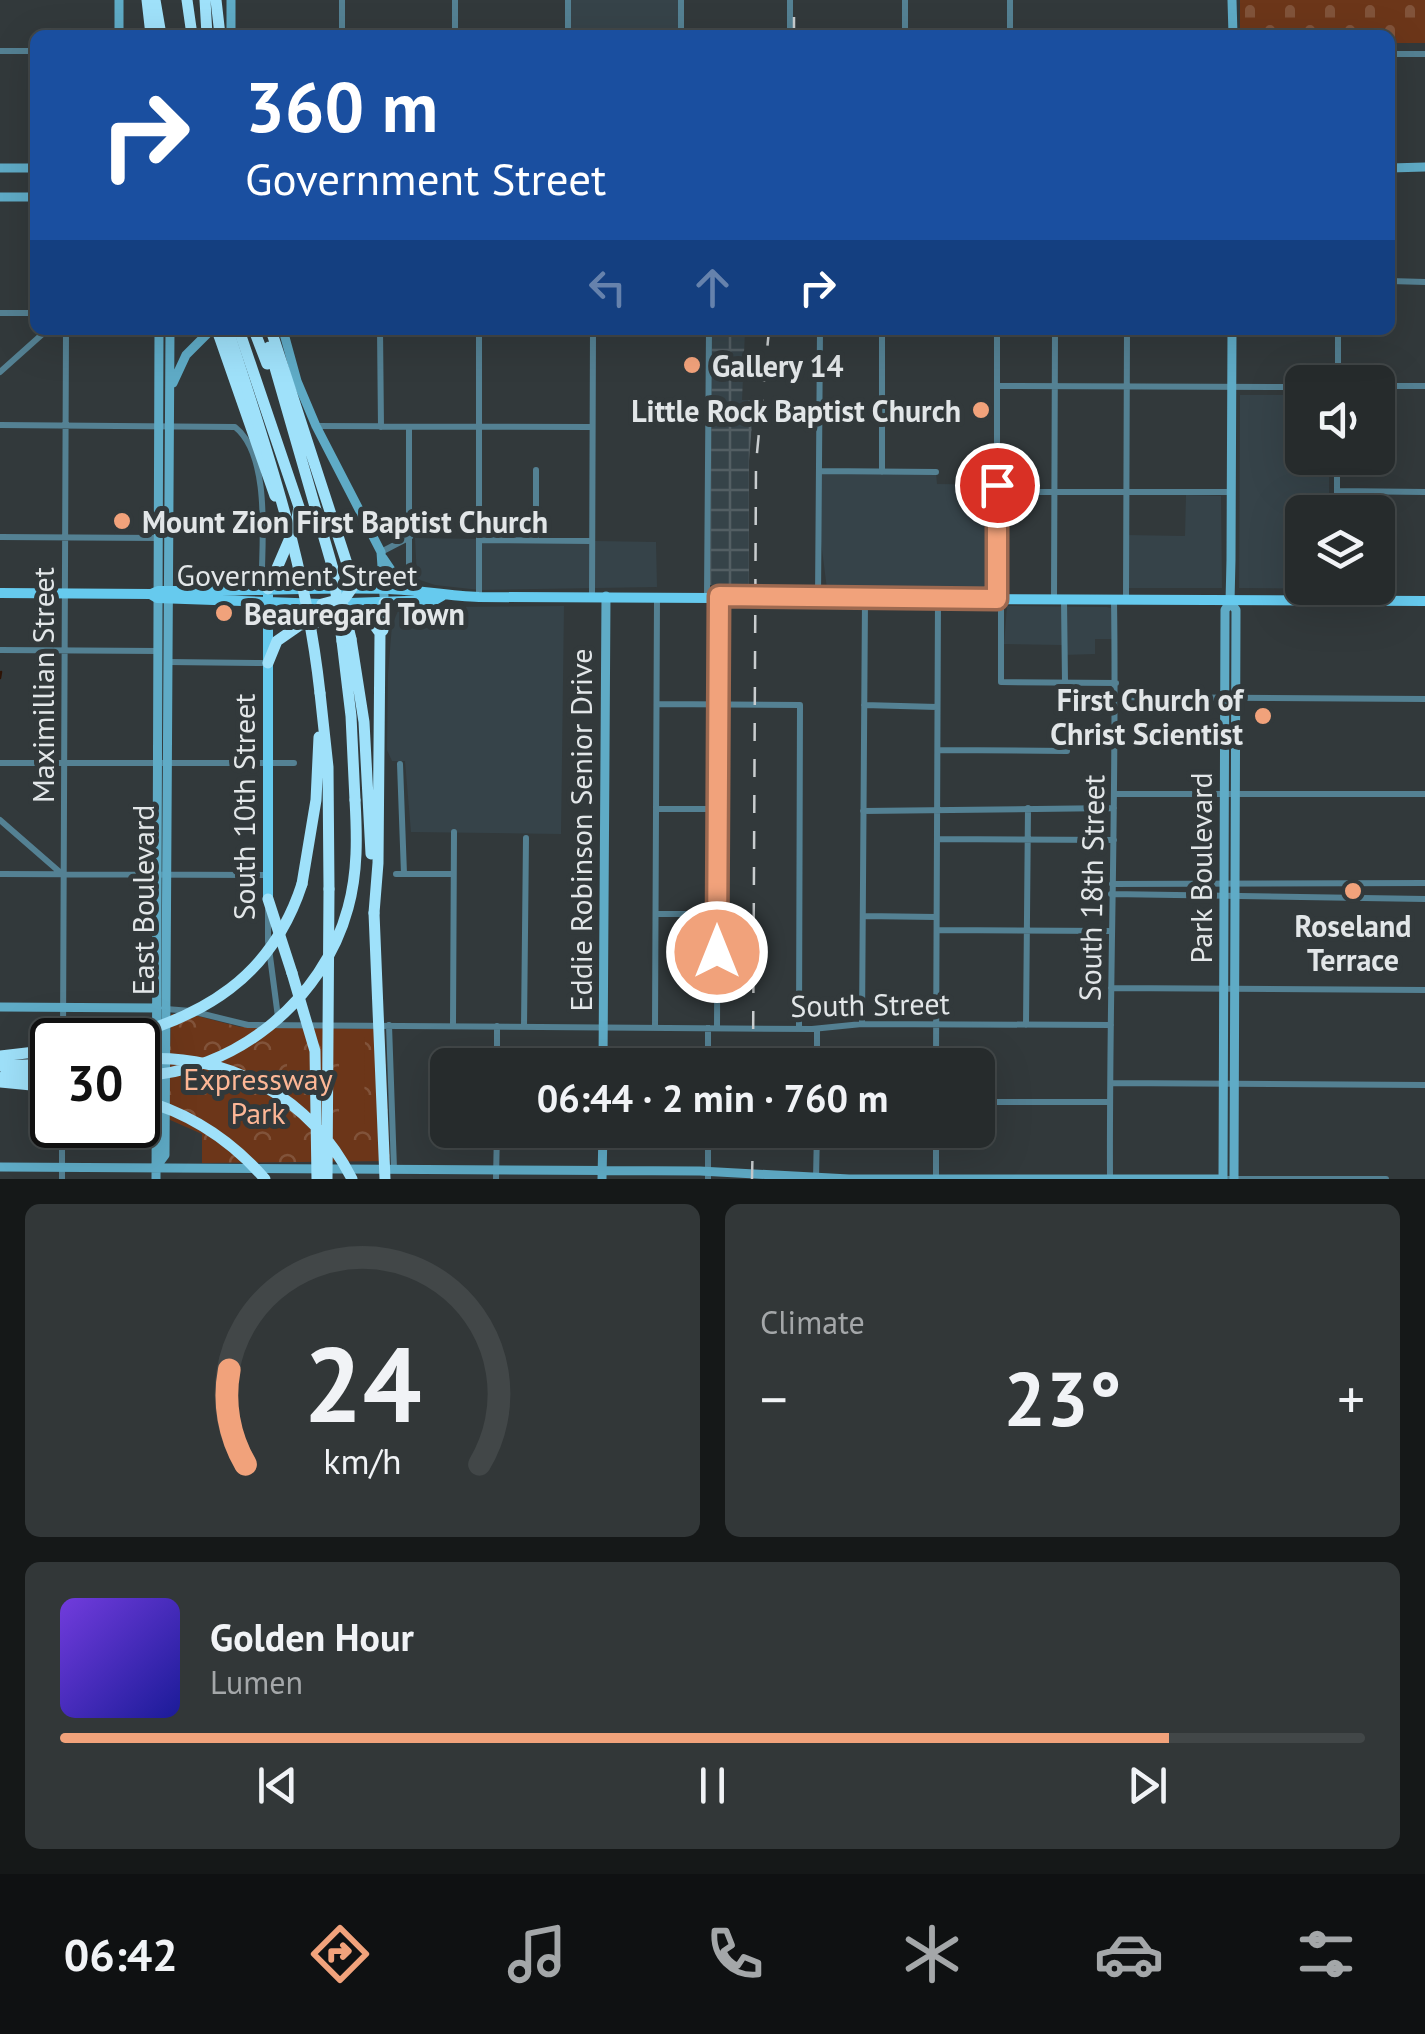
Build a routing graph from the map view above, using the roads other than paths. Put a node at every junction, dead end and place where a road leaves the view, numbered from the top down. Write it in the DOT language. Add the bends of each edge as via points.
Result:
graph roads {
  1 [pos="119,0"];
  2 [pos="147,0"];
  3 [pos="155,0"];
  4 [pos="163,0"];
  5 [pos="187,0"];
  6 [pos="205,0"];
  7 [pos="216,0"];
  8 [pos="231,0"];
  9 [pos="342,0"];
  10 [pos="455,0"];
  11 [pos="568,0"];
  12 [pos="680,0"];
  13 [pos="790,0"];
  14 [pos="905,0"];
  15 [pos="1010,0"];
  16 [pos="1232,0"];
  17 [pos="119,30"];
  18 [pos="150,30"];
  19 [pos="162,30"];
  20 [pos="163,30"];
  21 [pos="191,30"];
  22 [pos="207,30"];
  23 [pos="219,30"];
  24 [pos="231,30"];
  25 [pos="342,30"];
  26 [pos="456,30"];
  27 [pos="568,30"];
  28 [pos="680,30"];
  29 [pos="790,30"];
  30 [pos="905,30"];
  31 [pos="1010,30"];
  32 [pos="1232,30"];
  33 [pos="0,51"];
  34 [pos="30,51"];
  35 [pos="1395,54"];
  36 [pos="1425,54"];
  37 [pos="0,168"];
  38 [pos="30,168"];
  39 [pos="1395,168"];
  40 [pos="1425,168"];
  41 [pos="0,197"];
  42 [pos="30,197"];
  43 [pos="1395,281"];
  44 [pos="1425,282"];
  45 [pos="0,313"];
  46 [pos="30,313"];
  47 [pos="41,335"];
  48 [pos="66,335"];
  49 [pos="159,335"];
  50 [pos="170,335"];
  51 [pos="209,335"];
  52 [pos="216,335"];
  53 [pos="230,335"];
  54 [pos="241,335"];
  55 [pos="256,335"];
  56 [pos="269,335"];
  57 [pos="270,335"];
  58 [pos="284,335"];
  59 [pos="380,335"];
  60 [pos="479,335"];
  61 [pos="593,335"];
  62 [pos="709,335"];
  63 [pos="820,335"];
  64 [pos="882,335"];
  65 [pos="997,335"];
  66 [pos="1055,335"];
  67 [pos="1127,335"];
  68 [pos="1232,335"];
  69 [pos="1338,335"];
  70 [pos="1338,365"];
  71 [pos="0,372"];
  72 [pos="997,386"];
  73 [pos="1055,386"];
  74 [pos="1127,386"];
  75 [pos="1232,386"];
  76 [pos="1285,386"];
  77 [pos="1395,386"];
  78 [pos="1425,386"];
  79 [pos="169,401"];
  80 [pos="286,409"];
  81 [pos="0,425"];
  82 [pos="66,425"];
  83 [pos="316,426"];
  84 [pos="164,427"];
  85 [pos="380,427"];
  86 [pos="409,427"];
  87 [pos="480,427"];
  88 [pos="592,427"];
  89 [pos="536,470"];
  90 [pos="820,471"];
  91 [pos="882,472"];
  92 [pos="936,472"];
  93 [pos="1337,475"];
  94 [pos="1055,491"];
  95 [pos="1126,491"];
  96 [pos="997,492"];
  97 [pos="1232,492"];
  98 [pos="1337,492"];
  99 [pos="1425,492"];
  100 [pos="291,526"];
  101 [pos="410,537"];
  102 [pos="0,538"];
  103 [pos="66,538"];
  104 [pos="163,538"];
  105 [pos="480,540"];
  106 [pos="536,540"];
  107 [pos="592,541"];
  108 [pos="381,554"];
  109 [pos="262,568"];
  110 [pos="410,570"];
  111 [pos="352,588"];
  112 [pos="384,589"];
  113 [pos="404,589"];
  114 [pos="0,593"];
  115 [pos="65,594"];
  116 [pos="161,595"];
  117 [pos="268,596"];
  118 [pos="442,596"];
  119 [pos="592,596"];
  120 [pos="606,596"];
  121 [pos="658,596"];
  122 [pos="713,596"];
  123 [pos="479,597"];
  124 [pos="818,598"];
  125 [pos="865,598"];
  126 [pos="938,599"];
  127 [pos="999,599"];
  128 [pos="1059,600"];
  129 [pos="1120,600"];
  130 [pos="1285,601"];
  131 [pos="1230,602"];
  132 [pos="1395,602"];
  133 [pos="1425,602"];
  134 [pos="384,603"];
  135 [pos="322,604"];
  136 [pos="380,633"];
  137 [pos="347,640"];
  138 [pos="0,650"];
  139 [pos="64,650"];
  140 [pos="164,655"];
  141 [pos="268,663"];
  142 [pos="1065,682"];
  143 [pos="1116,684"];
  144 [pos="321,697"];
  145 [pos="1116,697"];
  146 [pos="1230,697"];
  147 [pos="1425,700"];
  148 [pos="657,704"];
  149 [pos="719,704"];
  150 [pos="864,706"];
  151 [pos="938,707"];
  152 [pos="938,750"];
  153 [pos="1066,752"];
  154 [pos="64,762"];
  155 [pos="0,763"];
  156 [pos="162,763"];
  157 [pos="268,763"];
  158 [pos="294,763"];
  159 [pos="400,764"];
  160 [pos="1115,794"];
  161 [pos="1230,794"];
  162 [pos="1425,794"];
  163 [pos="1028,808"];
  164 [pos="1114,808"];
  165 [pos="656,809"];
  166 [pos="718,809"];
  167 [pos="938,810"];
  168 [pos="863,811"];
  169 [pos="0,820"];
  170 [pos="454,832"];
  171 [pos="526,838"];
  172 [pos="937,839"];
  173 [pos="1027,840"];
  174 [pos="1114,840"];
  175 [pos="375,862"];
  176 [pos="0,874"];
  177 [pos="62,874"];
  178 [pos="453,874"];
  179 [pos="162,875"];
  180 [pos="268,875"];
  181 [pos="1112,884"];
  182 [pos="1230,884"];
  183 [pos="1425,884"];
  184 [pos="1111,894"];
  185 [pos="1230,896"];
  186 [pos="268,899"];
  187 [pos="1425,899"];
  188 [pos="656,914"];
  189 [pos="717,914"];
  190 [pos="863,916"];
  191 [pos="936,917"];
  192 [pos="937,930"];
  193 [pos="1026,930"];
  194 [pos="1111,931"];
  195 [pos="1111,988"];
  196 [pos="1230,988"];
  197 [pos="1425,990"];
  198 [pos="0,1007"];
  199 [pos="63,1008"];
  200 [pos="161,1009"];
  201 [pos="63,1018"];
  202 [pos="862,1024"];
  203 [pos="1110,1024"];
  204 [pos="278,1025"];
  205 [pos="936,1025"];
  206 [pos="1026,1025"];
  207 [pos="160,1026"];
  208 [pos="389,1026"];
  209 [pos="453,1026"];
  210 [pos="497,1026"];
  211 [pos="524,1027"];
  212 [pos="604,1027"];
  213 [pos="655,1028"];
  214 [pos="712,1028"];
  215 [pos="799,1028"];
  216 [pos="817,1028"];
  217 [pos="497,1048"];
  218 [pos="603,1048"];
  219 [pos="710,1048"];
  220 [pos="817,1048"];
  221 [pos="936,1048"];
  222 [pos="30,1053"];
  223 [pos="0,1056"];
  224 [pos="160,1058"];
  225 [pos="30,1065"];
  226 [pos="0,1066"];
  227 [pos="160,1074"];
  228 [pos="30,1077"];
  229 [pos="0,1078"];
  230 [pos="1110,1083"];
  231 [pos="30,1084"];
  232 [pos="1229,1084"];
  233 [pos="1425,1085"];
  234 [pos="995,1102"];
  235 [pos="1110,1102"];
  236 [pos="160,1107"];
  237 [pos="62,1148"];
  238 [pos="497,1148"];
  239 [pos="603,1148"];
  240 [pos="708,1148"];
  241 [pos="817,1148"];
  242 [pos="936,1148"];
  243 [pos="0,1167"];
  244 [pos="62,1167"];
  245 [pos="156,1167"];
  246 [pos="278,1173"];
  247 [pos="389,1174"];
  248 [pos="496,1174"];
  249 [pos="602,1175"];
  250 [pos="708,1176"];
  251 [pos="816,1178"];
  252 [pos="936,1178"];
  253 [pos="1110,1178"];
  254 [pos="1130,1178"];
  255 [pos="62,1179"];
  256 [pos="156,1179"];
  257 [pos="265,1179"];
  258 [pos="317,1179"];
  259 [pos="330,1179"];
  260 [pos="352,1179"];
  261 [pos="849,1179"];
  262 [pos="1036,1179"];
  263 [pos="1224,1179"];
  264 [pos="1234,1179"];
  265 [pos="1386,1179"];
  1 -- 17 [label="street"];
  2 -- 18 [label="highway"];
  3 -- 19 [label="highway"];
  4 -- 20 [label="highway"];
  5 -- 21 [label="highway"];
  6 -- 22 [label="highway"];
  7 -- 23 [label="highway"];
  8 -- 24 [label="street"];
  9 -- 25 [label="street"];
  10 -- 26 [label="street"];
  11 -- 27 [label="street"];
  12 -- 28 [label="street"];
  13 -- 29 [label="street"];
  14 -- 30 [label="street"];
  15 -- 31 [label="street"];
  16 -- 32 [label="street"];
  33 -- 34 [label="street"];
  35 -- 36 [label="street"];
  37 -- 38 [label="street"];
  39 -- 40 [label="street"];
  41 -- 42 [label="street"];
  43 -- 44 [label="street"];
  45 -- 46 [label="street"];
  47 -- 71 [label="street"];
  48 -- 82 [label="street, Maximillian Street"];
  49 -- 84 [label="street"];
  50 -- 79 [label="street"];
  51 -- 79 [label="street" via="180,364"];
  52 -- 100 [label="highway, bridge"];
  53 -- 100 [label="highway, bridge"];
  54 -- 117 [label="highway" via="299,516"];
  55 -- 80 [label="highway"];
  56 -- 80 [label="highway"];
  57 -- 111 [label="highway"];
  58 -- 83 [label="street"];
  59 -- 85 [label="street"];
  60 -- 87 [label="street"];
  61 -- 88 [label="street"];
  62 -- 122 [label="street"];
  63 -- 90 [label="street"];
  64 -- 91 [label="street"];
  65 -- 72 [label="street"];
  66 -- 73 [label="street"];
  67 -- 74 [label="street, South 18th Street"];
  68 -- 75 [label="street"];
  69 -- 70 [label="street"];
  72 -- 73 [label="street"];
  72 -- 96 [label="street"];
  73 -- 74 [label="street"];
  73 -- 94 [label="street"];
  74 -- 75 [label="street"];
  74 -- 95 [label="street, South 18th Street"];
  75 -- 76 [label="street"];
  75 -- 97 [label="street"];
  77 -- 78 [label="street"];
  79 -- 84 [label="street"];
  80 -- 137 [label="highway, bridge"];
  81 -- 82 [label="street"];
  82 -- 84 [label="street"];
  82 -- 103 [label="street, Maximillian Street"];
  83 -- 85 [label="street"];
  83 -- 108 [label="street"];
  84 -- 104 [label="street, East Boulevard"];
  84 -- 109 [label="street" via="234,427 244,437 262,488"];
  85 -- 86 [label="street"];
  86 -- 87 [label="street"];
  86 -- 101 [label="street"];
  87 -- 88 [label="street"];
  87 -- 105 [label="street"];
  88 -- 107 [label="street"];
  89 -- 106 [label="street"];
  90 -- 91 [label="street"];
  90 -- 124 [label="street"];
  91 -- 92 [label="street"];
  93 -- 98 [label="street"];
  94 -- 95 [label="street"];
  94 -- 96 [label="street"];
  94 -- 128 [label="street"];
  95 -- 97 [label="street"];
  95 -- 129 [label="street, South 18th Street"];
  96 -- 127 [label="street"];
  97 -- 131 [label="street"];
  98 -- 99 [label="street"];
  100 -- 144 [label="highway, bridge"];
  101 -- 108 [label="street"];
  101 -- 110 [label="street"];
  102 -- 103 [label="street"];
  103 -- 104 [label="street"];
  103 -- 115 [label="street, Maximillian Street"];
  104 -- 116 [label="street, East Boulevard"];
  105 -- 106 [label="street"];
  105 -- 123 [label="street"];
  106 -- 107 [label="street"];
  107 -- 119 [label="street"];
  108 -- 112 [label="street"];
  108 -- 113 [label="street"];
  111 -- 112 [label="main road, Government Street"];
  111 -- 117 [label="main road, Government Street"];
  111 -- 135 [label="highway" via="342,600"];
  112 -- 113 [label="main road, Government Street"];
  112 -- 134 [label="street"];
  113 -- 118 [label="main road, Government Street"];
  114 -- 115 [label="main road, Government Street"];
  115 -- 116 [label="main road, Government Street"];
  115 -- 139 [label="street, Maximillian Street"];
  116 -- 117 [label="main road, Government Street"];
  116 -- 140 [label="street, East Boulevard"];
  117 -- 135 [label="main road, Government Street"];
  117 -- 141 [label="main road, South 10th Street"];
  118 -- 123 [label="main road, Government Street"];
  118 -- 134 [label="main road, Government Street"];
  119 -- 120 [label="main road, Government Street"];
  119 -- 123 [label="main road, Government Street"];
  120 -- 121 [label="main road, Government Street"];
  120 -- 212 [label="street, Eddie Robinson Senior Drive"];
  121 -- 122 [label="main road, Government Street"];
  121 -- 148 [label="street"];
  122 -- 124 [label="main road, Government Street"];
  122 -- 149 [label="street"];
  124 -- 125 [label="main road, Government Street"];
  125 -- 126 [label="main road, Government Street"];
  125 -- 150 [label="street"];
  126 -- 127 [label="main road, Government Street"];
  126 -- 151 [label="street"];
  127 -- 128 [label="main road, Government Street"];
  127 -- 142 [label="street" via="1001,682"];
  128 -- 129 [label="main road, Government Street"];
  128 -- 142 [label="street"];
  129 -- 131 [label="main road, Government Street"];
  129 -- 143 [label="street, South 18th Street"];
  130 -- 131 [label="main road, Government Street"];
  131 -- 146 [label="street, Park Boulevard"];
  131 -- 146 [label="street" via="1236,610"];
  132 -- 133 [label="main road, Government Street"];
  134 -- 135 [label="main road, Government Street"];
  134 -- 136 [label="highway"];
  136 -- 141 [label="highway" via="361,615 300,625 277,640"];
  136 -- 175 [label="highway"];
  137 -- 175 [label="highway" via="364,722"];
  137 -- 227 [label="highway, bridge" via="356,860 349,906 328,958 304,993 261,1032 226,1054"];
  138 -- 139 [label="street"];
  139 -- 140 [label="street"];
  139 -- 154 [label="street, Maximillian Street"];
  140 -- 141 [label="street"];
  140 -- 156 [label="street, East Boulevard"];
  141 -- 157 [label="main road, South 10th Street"];
  142 -- 143 [label="street"];
  143 -- 145 [label="street, South 18th Street"];
  144 -- 207 [label="highway, bridge" via="316,800 302,884 278,937 229,991"];
  144 -- 259 [label="highway, bridge" via="330,804"];
  145 -- 146 [label="street"];
  145 -- 160 [label="street, South 18th Street"];
  146 -- 147 [label="street"];
  146 -- 161 [label="street, Park Boulevard"];
  148 -- 149 [label="street"];
  148 -- 165 [label="street"];
  149 -- 166 [label="street"];
  149 -- 215 [label="street" via="800,705"];
  150 -- 151 [label="street"];
  150 -- 168 [label="street"];
  151 -- 152 [label="street"];
  152 -- 153 [label="street"];
  152 -- 167 [label="street"];
  154 -- 155 [label="street"];
  154 -- 156 [label="street"];
  154 -- 177 [label="street, Maximillian Street"];
  156 -- 157 [label="street"];
  156 -- 179 [label="street, East Boulevard"];
  157 -- 158 [label="street"];
  157 -- 180 [label="main road, South 10th Street"];
  159 -- 178 [label="street" via="400,874"];
  160 -- 161 [label="street"];
  160 -- 164 [label="street, South 18th Street"];
  161 -- 162 [label="street"];
  161 -- 182 [label="street, Park Boulevard"];
  163 -- 164 [label="street"];
  163 -- 167 [label="street"];
  163 -- 173 [label="street"];
  164 -- 174 [label="street, South 18th Street"];
  165 -- 166 [label="street"];
  165 -- 188 [label="street"];
  166 -- 189 [label="street"];
  167 -- 168 [label="street"];
  167 -- 172 [label="street"];
  168 -- 190 [label="street"];
  169 -- 177 [label="street"];
  170 -- 178 [label="street"];
  171 -- 211 [label="street"];
  172 -- 173 [label="street"];
  172 -- 191 [label="street"];
  173 -- 174 [label="street"];
  173 -- 193 [label="street"];
  174 -- 181 [label="street, South 18th Street"];
  175 -- 247 [label="highway, bridge"];
  176 -- 177 [label="street"];
  177 -- 179 [label="street"];
  177 -- 199 [label="street, Maximillian Street"];
  178 -- 209 [label="street"];
  179 -- 180 [label="street"];
  179 -- 200 [label="street, East Boulevard"];
  180 -- 186 [label="main road, South 10th Street"];
  181 -- 182 [label="street"];
  181 -- 184 [label="street, South 18th Street"];
  182 -- 183 [label="street"];
  182 -- 185 [label="street, Park Boulevard"];
  184 -- 185 [label="street"];
  184 -- 194 [label="street, South 18th Street"];
  185 -- 187 [label="street"];
  185 -- 196 [label="street, Park Boulevard"];
  186 -- 204 [label="street, South 10th Street"];
  186 -- 258 [label="highway, bridge" via="315,1051"];
  188 -- 189 [label="street"];
  188 -- 213 [label="street"];
  189 -- 214 [label="street"];
  190 -- 191 [label="street"];
  190 -- 202 [label="street"];
  191 -- 192 [label="street"];
  192 -- 193 [label="street"];
  192 -- 205 [label="street"];
  193 -- 194 [label="street"];
  193 -- 206 [label="street"];
  194 -- 195 [label="street, South 18th Street"];
  195 -- 196 [label="street"];
  195 -- 203 [label="street, South 18th Street"];
  196 -- 197 [label="street"];
  196 -- 232 [label="street, Park Boulevard"];
  198 -- 199 [label="street"];
  199 -- 200 [label="street"];
  199 -- 201 [label="street, Maximillian Street"];
  200 -- 204 [label="street, South Street"];
  200 -- 245 [label="street, East Boulevard"];
  202 -- 205 [label="street, South Street"];
  202 -- 216 [label="street, South Street"];
  203 -- 206 [label="street, South Street"];
  203 -- 230 [label="street, South 18th Street"];
  204 -- 208 [label="street, South Street"];
  205 -- 206 [label="street, South Street"];
  205 -- 221 [label="street"];
  208 -- 209 [label="street, South Street"];
  208 -- 247 [label="street"];
  209 -- 210 [label="street, South Street"];
  210 -- 211 [label="street, South Street"];
  210 -- 217 [label="street"];
  211 -- 212 [label="street, South Street"];
  212 -- 213 [label="street, South Street"];
  212 -- 218 [label="street, Eddie Robinson Senior Drive"];
  213 -- 214 [label="street, South Street"];
  214 -- 215 [label="street, South Street"];
  214 -- 219 [label="street"];
  215 -- 216 [label="street, South Street"];
  216 -- 220 [label="street"];
  222 -- 223 [label="highway"];
  224 -- 260 [label="highway, bridge" via="212,1064 268,1087 316,1126"];
  225 -- 226 [label="highway"];
  228 -- 229 [label="highway"];
  229 -- 231 [label="highway"];
  230 -- 232 [label="street"];
  230 -- 235 [label="street, South 18th Street"];
  232 -- 233 [label="street"];
  232 -- 263 [label="street, Park Boulevard"];
  232 -- 264 [label="street"];
  234 -- 235 [label="street"];
  235 -- 253 [label="street, South 18th Street"];
  236 -- 257 [label="highway, bridge" via="210,1130"];
  237 -- 244 [label="street"];
  238 -- 248 [label="street"];
  239 -- 249 [label="street"];
  240 -- 250 [label="street"];
  241 -- 251 [label="street"];
  242 -- 252 [label="street"];
  243 -- 244 [label="street"];
  244 -- 245 [label="street"];
  244 -- 255 [label="street"];
  245 -- 246 [label="street"];
  245 -- 256 [label="street, East Boulevard"];
  246 -- 247 [label="street"];
  247 -- 248 [label="street"];
  248 -- 249 [label="street"];
  249 -- 250 [label="street"];
  250 -- 251 [label="street"];
  251 -- 261 [label="street"];
  252 -- 261 [label="street"];
  252 -- 262 [label="street"];
  253 -- 254 [label="street"];
  253 -- 262 [label="street"];
  254 -- 263 [label="street"];
  263 -- 264 [label="street"];
  264 -- 265 [label="street"];
}
